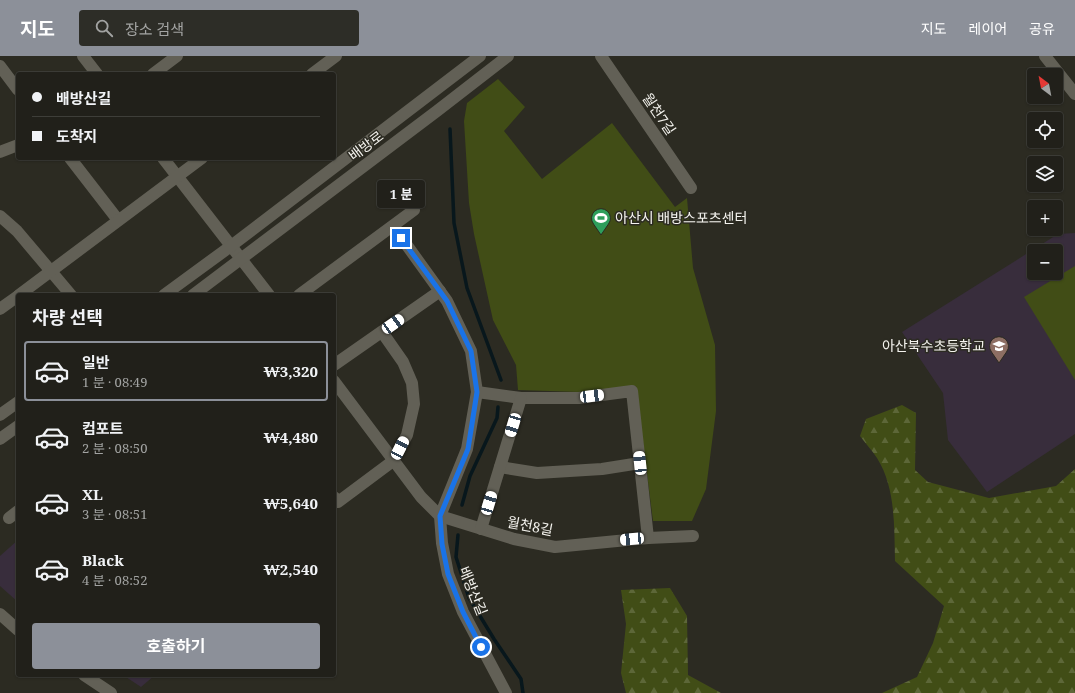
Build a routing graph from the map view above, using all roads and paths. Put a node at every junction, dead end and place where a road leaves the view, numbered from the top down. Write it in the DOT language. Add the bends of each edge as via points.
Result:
graph roads {
  1 [pos="83,56"];
  2 [pos="177,56"];
  3 [pos="336,56"];
  4 [pos="480,56"];
  5 [pos="508,56"];
  6 [pos="1045,56"];
  7 [pos="603,57"];
  8 [pos="0,66"];
  9 [pos="95,72"];
  10 [pos="156,72"];
  11 [pos="315,72"];
  12 [pos="16,87"];
  13 [pos="1075,94"];
  14 [pos="16,147"];
  15 [pos="0,152"];
  16 [pos="72,160"];
  17 [pos="165,160"];
  18 [pos="199,160"];
  19 [pos="177,176"];
  20 [pos="691,188"];
  21 [pos="414,210"];
  22 [pos="0,216"];
  23 [pos="118,220"];
  24 [pos="393,226"];
  25 [pos="231,246"];
  26 [pos="241,258"];
  27 [pos="52,270"];
  28 [pos="440,291"];
  29 [pos="21,293"];
  30 [pos="69,293"];
  31 [pos="167,293"];
  32 [pos="196,293"];
  33 [pos="267,293"];
  34 [pos="303,293"];
  35 [pos="16,297"];
  36 [pos="0,309"];
  37 [pos="382,332"];
  38 [pos="336,364"];
  39 [pos="336,384"];
  40 [pos="477,392"];
  41 [pos="521,398"];
  42 [pos="16,403"];
  43 [pos="0,415"];
  44 [pos="16,427"];
  45 [pos="0,439"];
  46 [pos="393,461"];
  47 [pos="640,463"];
  48 [pos="500,467"];
  49 [pos="336,500"];
  50 [pos="440,516"];
  51 [pos="481,529"];
  52 [pos="693,536"];
  53 [pos="648,538"];
  54 [pos="0,614"];
  55 [pos="16,628"];
  56 [pos="87,677"];
  57 [pos="111,693"];
  58 [pos="506,693"];
  1 -- 9 [label="street"];
  2 -- 10 [label="street"];
  3 -- 11 [label="street"];
  4 -- 25 [label="street, 배방로"];
  5 -- 26 [label="street, 배방로"];
  6 -- 13 [label="street"];
  7 -- 20 [label="street, 월천7길"];
  8 -- 12 [label="street"];
  14 -- 15 [label="street"];
  16 -- 23 [label="street"];
  17 -- 19 [label="street"];
  18 -- 19 [label="street"];
  19 -- 23 [label="street"];
  19 -- 25 [label="street"];
  21 -- 24 [label="street"];
  22 -- 27 [label="street" via="17,230"];
  23 -- 27 [label="street"];
  24 -- 28 [label="street"];
  24 -- 34 [label="street"];
  25 -- 26 [label="street"];
  25 -- 31 [label="street, 배방로"];
  26 -- 32 [label="street, 배방로"];
  26 -- 33 [label="street"];
  27 -- 29 [label="street"];
  27 -- 30 [label="street"];
  28 -- 37 [label="street"];
  28 -- 40 [label="street" via="471,351"];
  35 -- 36 [label="street"];
  37 -- 38 [label="street"];
  37 -- 46 [label="street" via="403,362 412,383 414,404 406,435"];
  39 -- 46 [label="street, 월천8길"];
  40 -- 41 [label="street"];
  40 -- 50 [label="street" via="468,449"];
  41 -- 47 [label="street" via="579,398 632,391"];
  41 -- 48 [label="street"];
  42 -- 43 [label="street"];
  44 -- 45 [label="street"];
  46 -- 49 [label="street" via="338,502"];
  46 -- 50 [label="street, 월천8길" via="421,497"];
  47 -- 48 [label="street" via="602,469 538,473"];
  47 -- 53 [label="street"];
  48 -- 51 [label="street"];
  50 -- 51 [label="street, 월천8길"];
  50 -- 58 [label="street, 배방산길" via="448,574 463,612"];
  51 -- 53 [label="street, 월천8길" via="514,539 555,546"];
  52 -- 53 [label="street, 월천8길"];
  54 -- 55 [label="street"];
  56 -- 57 [label="street"];
}
